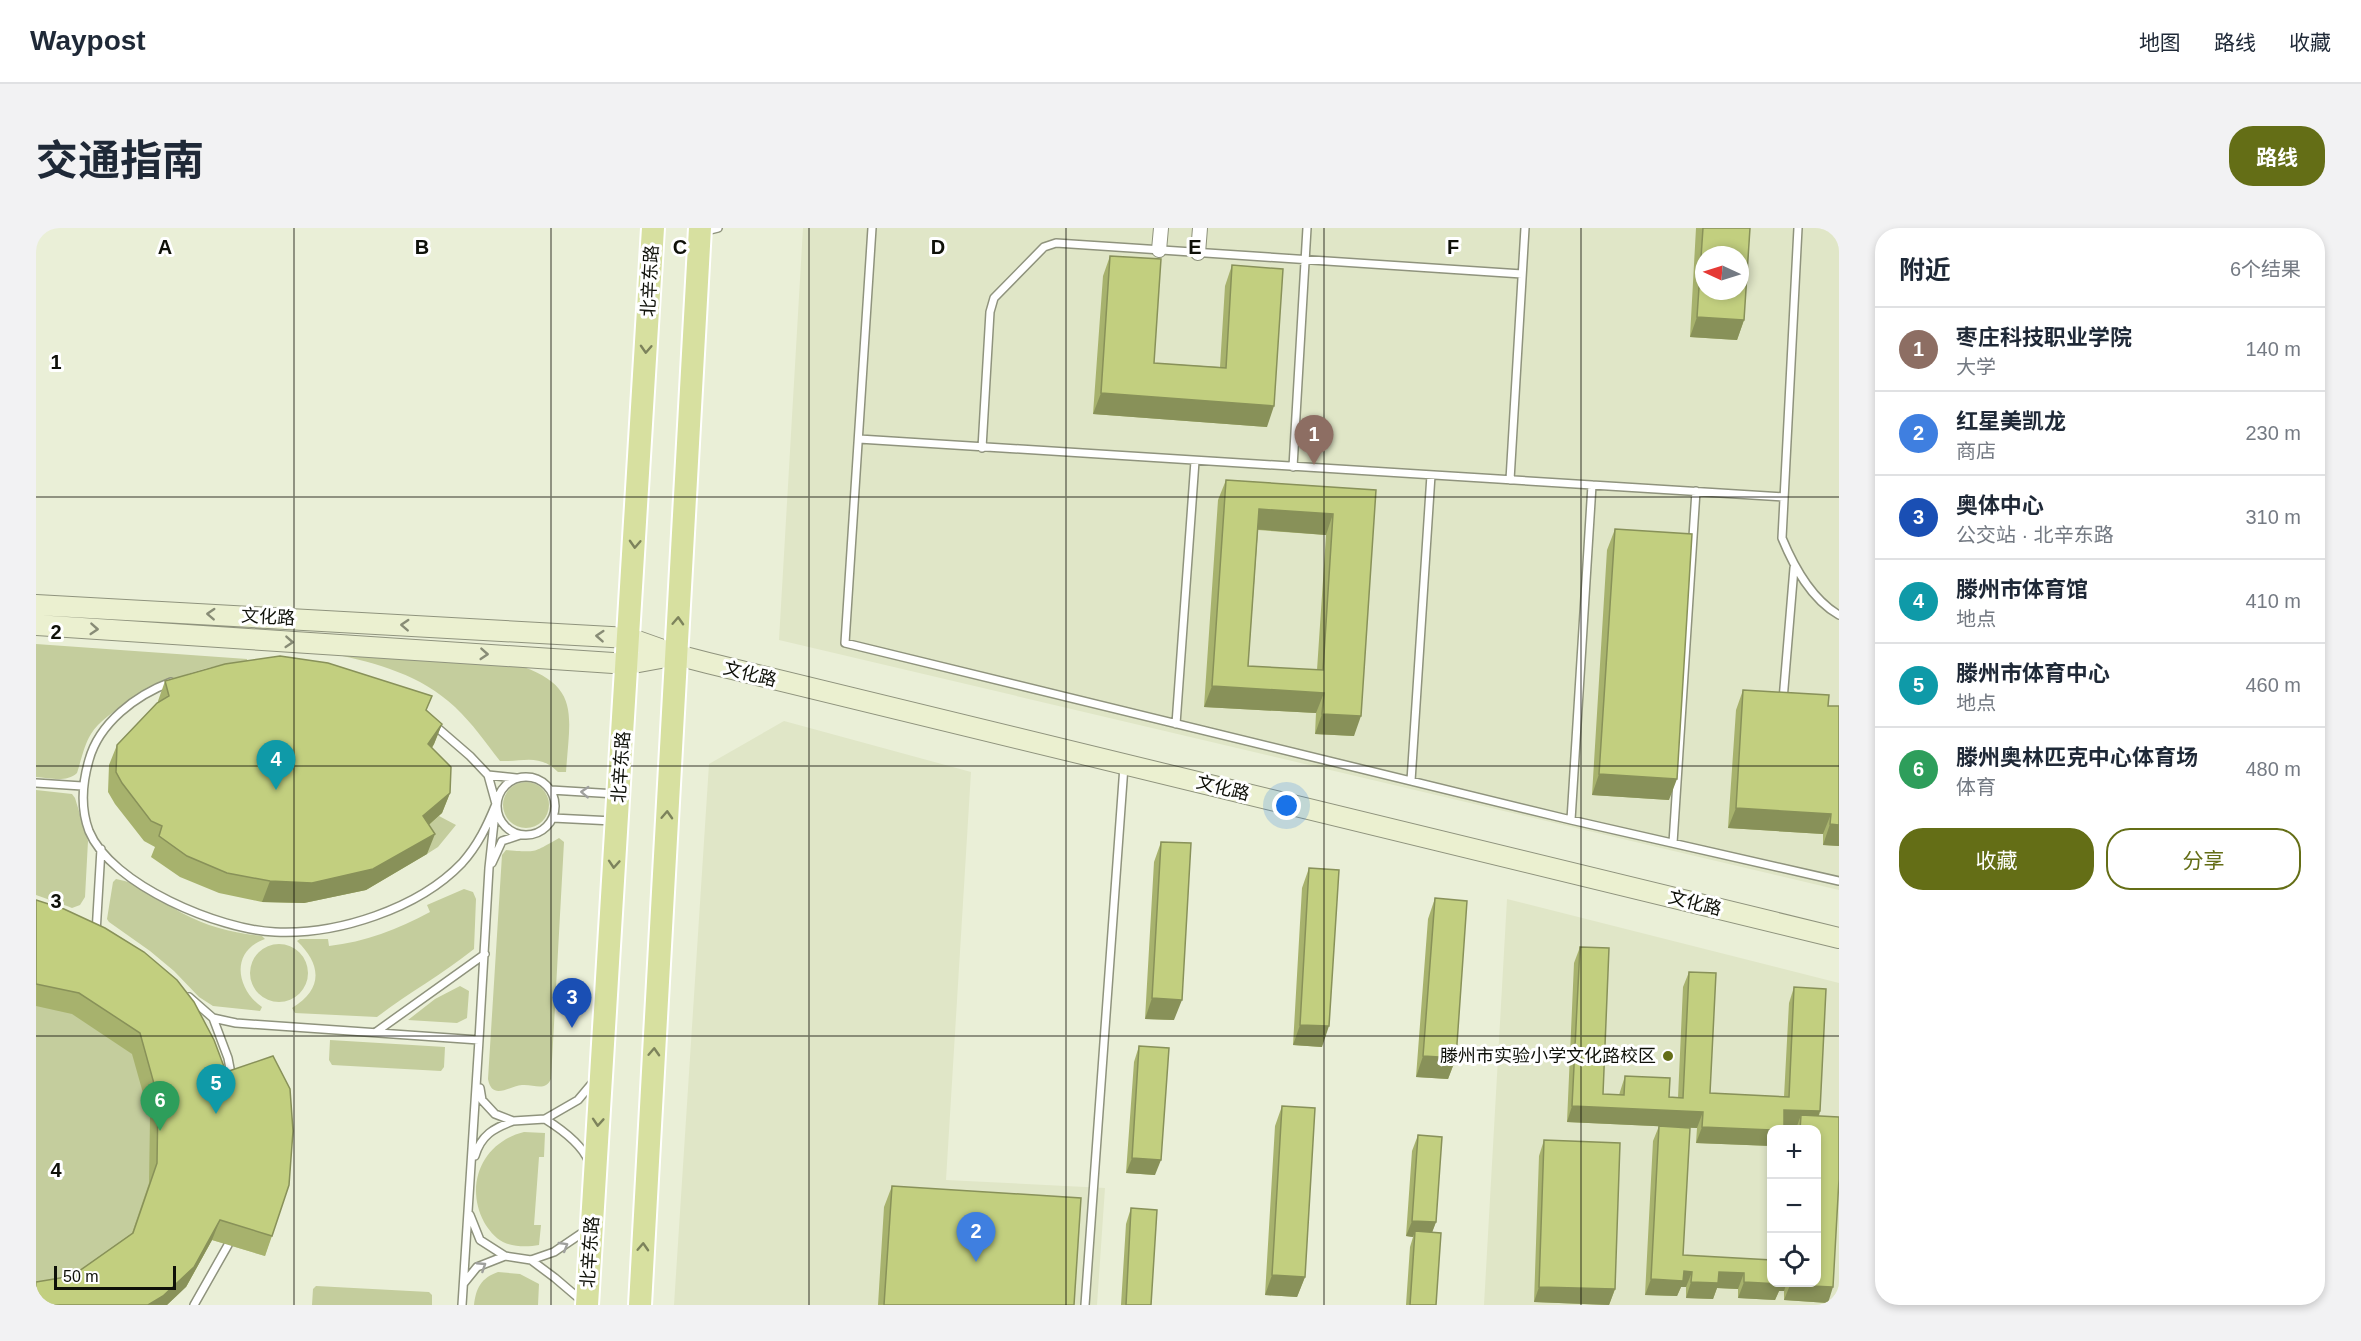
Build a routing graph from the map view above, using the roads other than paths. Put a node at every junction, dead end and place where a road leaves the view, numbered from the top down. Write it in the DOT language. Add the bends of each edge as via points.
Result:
graph roads {
  1 [pos="653,228"];
  2 [pos="872,228"];
  3 [pos="1161,228"];
  4 [pos="1200,228"];
  5 [pos="1307,228"];
  6 [pos="1525,228"];
  7 [pos="1798,228"];
  8 [pos="706,230"];
  9 [pos="1159,250"];
  10 [pos="1198,253"];
  11 [pos="1305,260"];
  12 [pos="1522,274"];
  13 [pos="859,439"];
  14 [pos="982,448"];
  15 [pos="1195,461"];
  16 [pos="1293,467"];
  17 [pos="1431,475"];
  18 [pos="1510,480"];
  19 [pos="1592,484"];
  20 [pos="1696,491"];
  21 [pos="1784,497"];
  22 [pos="1794,568"];
  23 [pos="36,605"];
  24 [pos="1839,615"];
  25 [pos="36,625"];
  26 [pos="629,638"];
  27 [pos="676,655"];
  28 [pos="628,664"];
  29 [pos="181,678"];
  30 [pos="1783,708"];
  31 [pos="428,719"];
  32 [pos="1176,724"];
  33 [pos="1124,764"];
  34 [pos="488,775"];
  35 [pos="516,778"];
  36 [pos="1411,781"];
  37 [pos="36,783"];
  38 [pos="82,786"];
  39 [pos="551,790"];
  40 [pos="618,794"];
  41 [pos="496,804"];
  42 [pos="553,818"];
  43 [pos="1571,820"];
  44 [pos="617,821"];
  45 [pos="522,835"];
  46 [pos="1673,843"];
  47 [pos="101,849"];
  48 [pos="489,868"];
  49 [pos="1839,881"];
  50 [pos="87,929"];
  51 [pos="96,933"];
  52 [pos="105,938"];
  53 [pos="1839,938"];
  54 [pos="485,954"];
  55 [pos="182,992"];
  56 [pos="213,1018"];
  57 [pos="376,1032"];
  58 [pos="479,1040"];
  59 [pos="478,1071"];
  60 [pos="601,1072"];
  61 [pos="234,1088"];
  62 [pos="545,1119"];
  63 [pos="513,1120"];
  64 [pos="472,1171"];
  65 [pos="595,1175"];
  66 [pos="469,1212"];
  67 [pos="592,1223"];
  68 [pos="228,1245"];
  69 [pos="505,1256"];
  70 [pos="531,1260"];
  71 [pos="464,1283"];
  72 [pos="194,1305"];
  73 [pos="462,1305"];
  74 [pos="587,1305"];
  75 [pos="640,1305"];
  76 [pos="1085,1305"];
  1 -- 26 [label="main road, 北辛东路, one-way"];
  2 -- 13 [label="lane"];
  3 -- 9 [label="street"];
  4 -- 10 [label="street"];
  5 -- 11 [label="lane"];
  6 -- 12 [label="lane"];
  7 -- 21 [label="lane"];
  27 -- 8 [label="main road, one-way"];
  9 -- 10 [label="lane"];
  9 -- 14 [label="lane" via="1056,243 1044,247 994,298"];
  10 -- 11 [label="lane"];
  11 -- 12 [label="lane"];
  11 -- 16 [label="lane"];
  12 -- 18 [label="lane"];
  13 -- 14 [label="lane"];
  13 -- 32 [label="lane" via="845,643"];
  14 -- 15 [label="lane"];
  15 -- 16 [label="lane"];
  15 -- 32 [label="lane"];
  16 -- 17 [label="lane"];
  17 -- 18 [label="lane"];
  17 -- 36 [label="lane"];
  18 -- 19 [label="lane"];
  19 -- 20 [label="lane"];
  19 -- 43 [label="lane"];
  20 -- 21 [label="lane"];
  20 -- 46 [label="lane"];
  21 -- 22 [label="lane" via="1782,538"];
  22 -- 24 [label="lane" via="1828,609"];
  22 -- 30 [label="lane"];
  26 -- 23 [label="street, 文化路, one-way"];
  25 -- 28 [label="street, 文化路, one-way"];
  26 -- 27 [label="street, 文化路"];
  26 -- 28 [label="main road, 北辛东路"];
  27 -- 28 [label="street, 文化路"];
  27 -- 33 [label="street, 文化路"];
  75 -- 27 [label="main road, one-way"];
  28 -- 40 [label="main road, 北辛东路"];
  29 -- 38 [label="lane" via="160,686 108,723 96,738"];
  31 -- 34 [label="lane"];
  32 -- 36 [label="lane"];
  33 -- 53 [label="street, 文化路"];
  33 -- 76 [label="lane"];
  34 -- 35 [label="lane"];
  34 -- 41 [label="lane"];
  35 -- 39 [label="lane" via="536,778"];
  35 -- 41 [label="lane" via="501,790"];
  36 -- 43 [label="lane"];
  37 -- 38 [label="lane"];
  38 -- 47 [label="lane" via="89,832"];
  40 -- 39 [label="lane, one-way"];
  39 -- 42 [label="lane" via="555,799"];
  40 -- 44 [label="main road, 北辛东路"];
  41 -- 45 [label="lane" via="499,819"];
  41 -- 47 [label="lane" via="480,840 461,864 435,886 354,924 310,931 238,927 202,916 127,875"];
  41 -- 48 [label="lane"];
  42 -- 44 [label="lane"];
  42 -- 45 [label="lane" via="540,832"];
  43 -- 46 [label="lane"];
  44 -- 60 [label="main road, 北辛东路, one-way"];
  45 -- 48 [label="lane" via="502,841"];
  46 -- 49 [label="lane"];
  47 -- 51 [label="lane"];
  48 -- 54 [label="lane"];
  50 -- 51 [label="lane"];
  51 -- 52 [label="lane"];
  54 -- 57 [label="lane"];
  54 -- 58 [label="lane"];
  55 -- 56 [label="lane"];
  56 -- 57 [label="lane" via="236,1023"];
  56 -- 61 [label="lane"];
  57 -- 58 [label="lane"];
  58 -- 59 [label="lane"];
  59 -- 63 [label="lane" via="484,1104 495,1114"];
  59 -- 64 [label="lane"];
  60 -- 62 [label="lane" via="578,1100"];
  60 -- 65 [label="main road, 北辛东路, one-way"];
  62 -- 63 [label="lane"];
  62 -- 65 [label="lane" via="586,1155"];
  63 -- 64 [label="lane" via="495,1127 482,1139"];
  64 -- 66 [label="lane"];
  65 -- 67 [label="main road, 北辛东路"];
  66 -- 69 [label="lane" via="480,1240"];
  66 -- 71 [label="lane"];
  70 -- 67 [label="lane, one-way" via="554,1252"];
  67 -- 74 [label="main road, 北辛东路"];
  68 -- 72 [label="lane"];
  69 -- 70 [label="lane"];
  71 -- 69 [label="lane, one-way" via="477,1267"];
  70 -- 74 [label="lane"];
  71 -- 73 [label="lane"];
}
